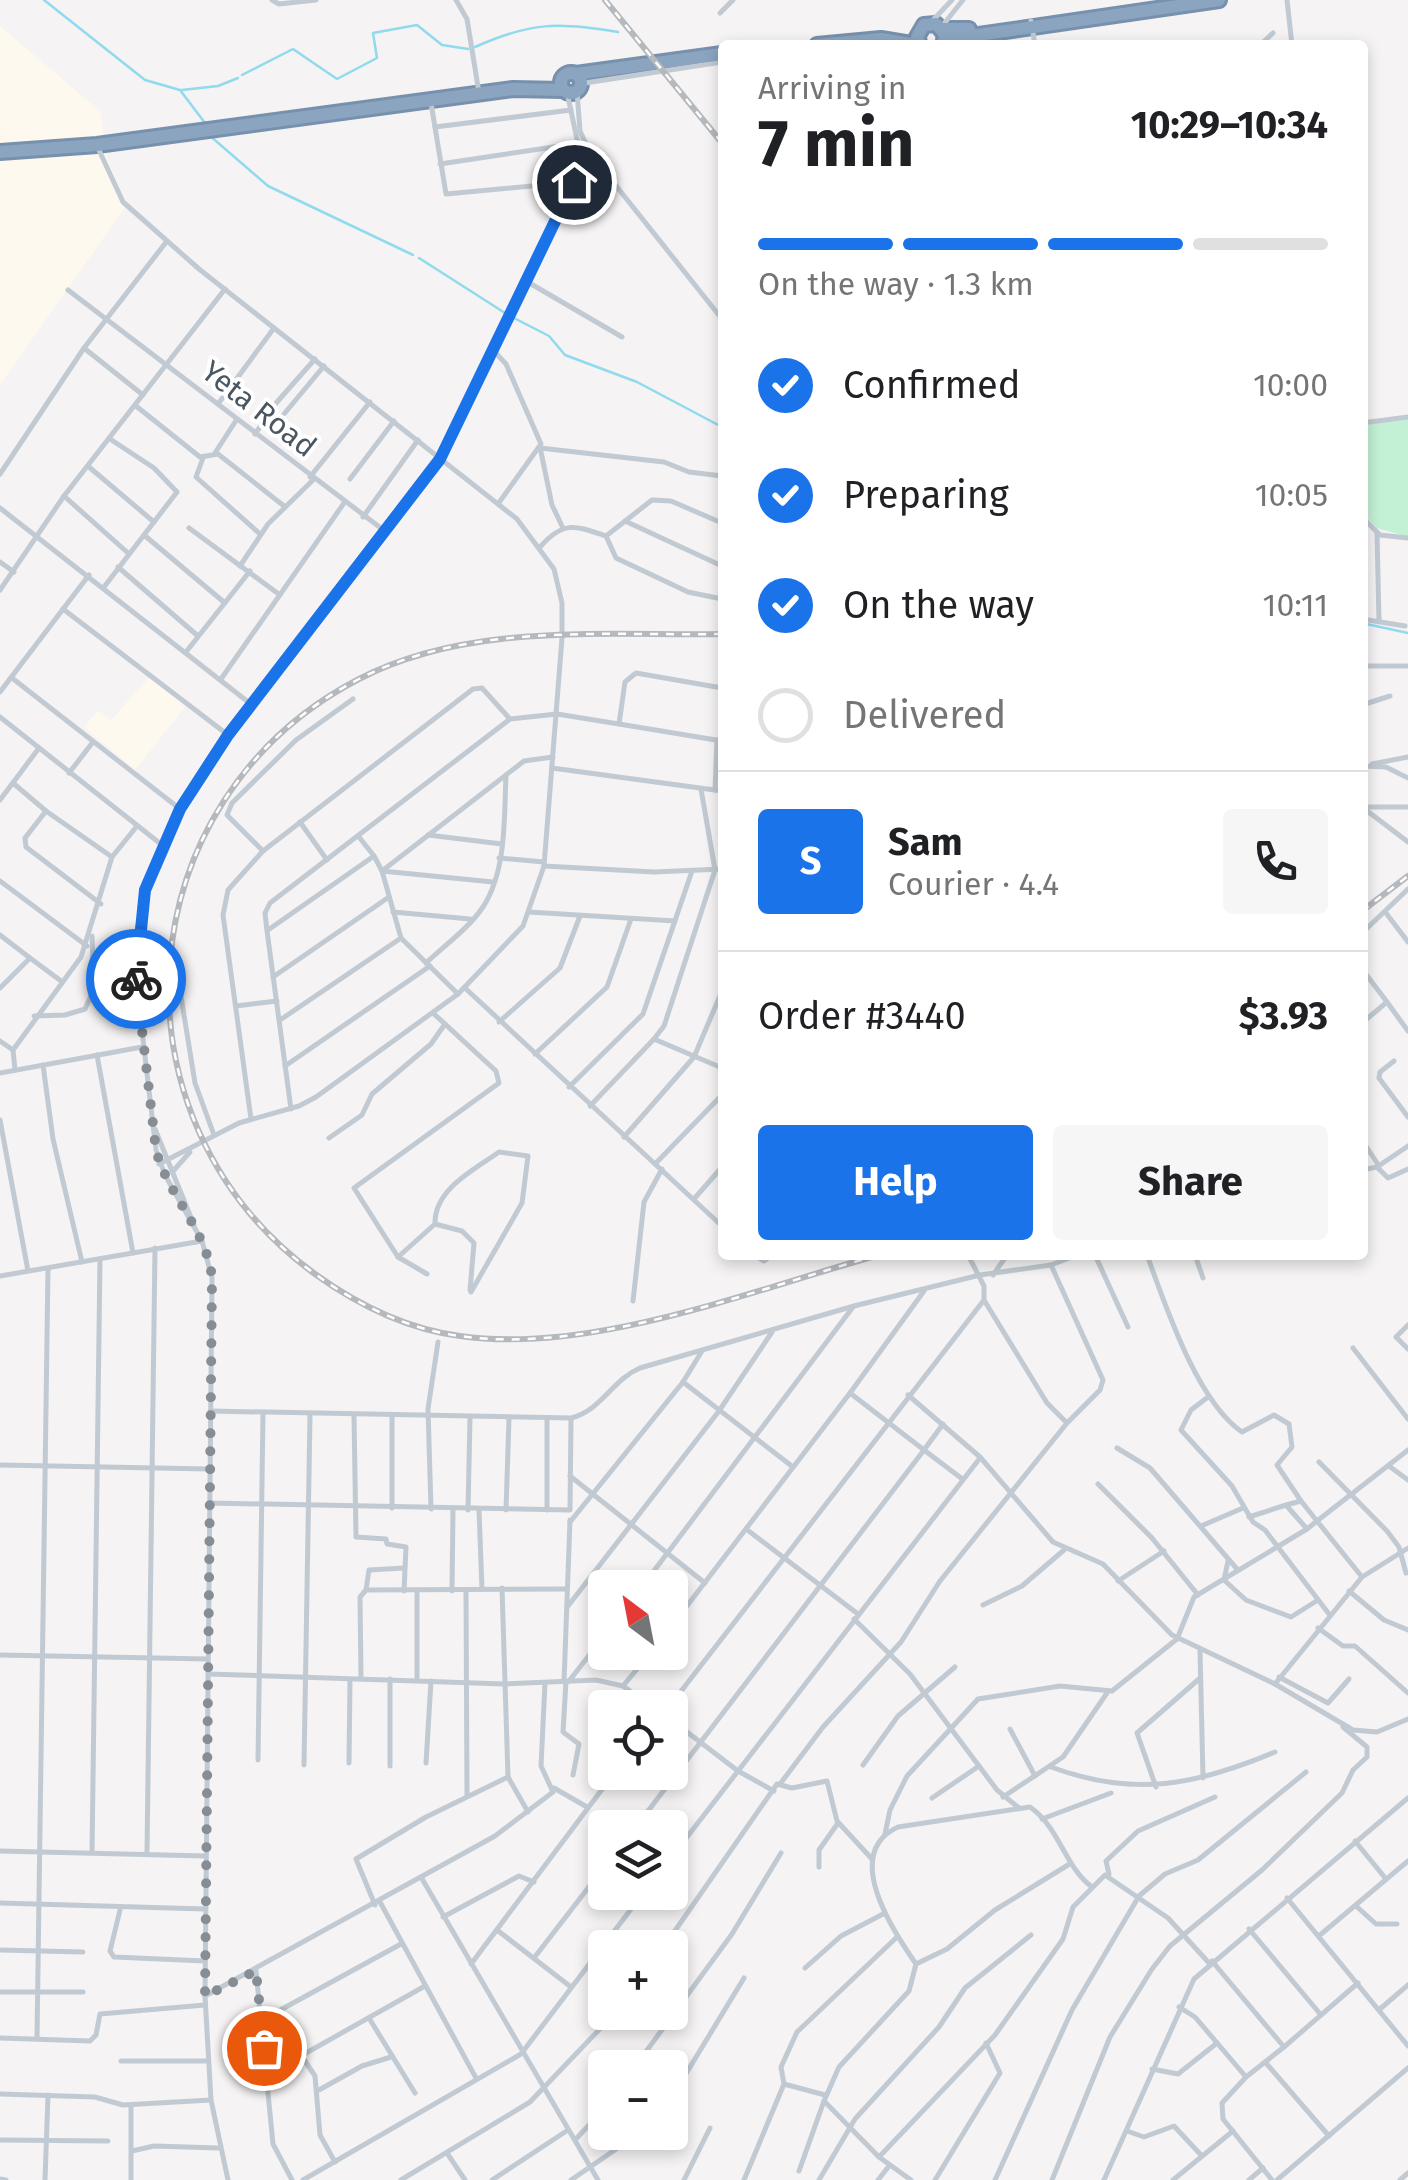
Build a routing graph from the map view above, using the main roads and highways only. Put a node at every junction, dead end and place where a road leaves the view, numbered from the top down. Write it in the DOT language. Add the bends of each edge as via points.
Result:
graph roads {
  1 [pos="1184,0"];
  2 [pos="1219,0"];
  3 [pos="1032,23"];
  4 [pos="936,32"];
  5 [pos="887,40"];
  6 [pos="718,55"];
  7 [pos="0,152"];
  1 -- 3 [label="highway"];
  2 -- 3 [label="highway"];
  3 -- 4 [label="highway"];
  3 -- 4 [label="highway"];
  4 -- 5 [label="highway"];
  6 -- 7 [label="highway" via="612,69 573,85"];
}
